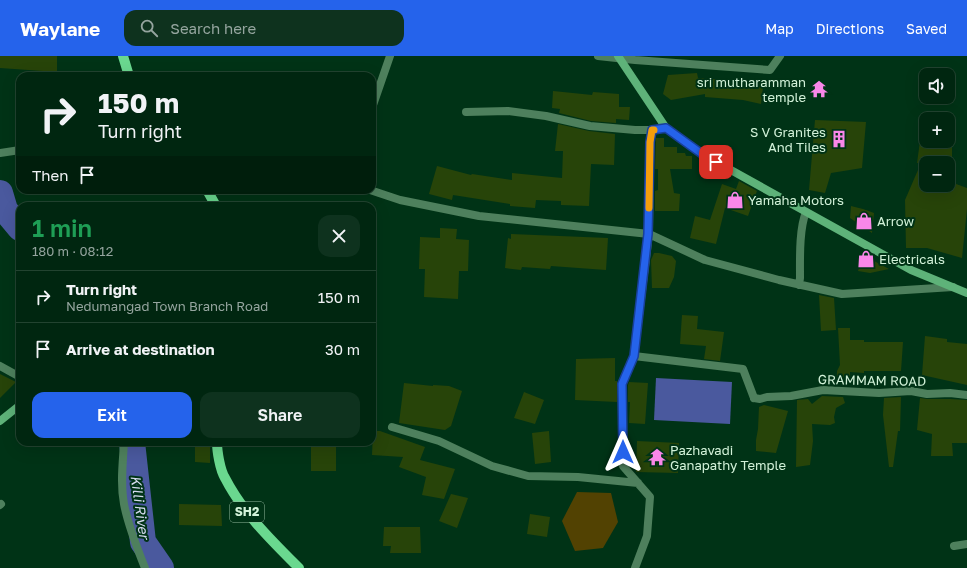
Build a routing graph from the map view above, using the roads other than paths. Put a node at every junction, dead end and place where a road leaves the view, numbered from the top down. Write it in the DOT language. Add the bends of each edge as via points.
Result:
graph roads {
  1 [pos="123,56"];
  2 [pos="390,56"];
  3 [pos="598,56"];
  4 [pos="780,56"];
  5 [pos="619,58"];
  6 [pos="636,58"];
  7 [pos="128,72"];
  8 [pos="376,96"];
  9 [pos="466,112"];
  10 [pos="666,128"];
  11 [pos="652,130"];
  12 [pos="16,151"];
  13 [pos="0,153"];
  14 [pos="376,192"];
  15 [pos="806,212"];
  16 [pos="648,234"];
  17 [pos="799,285"];
  18 [pos="953,287"];
  19 [pos="967,293"];
  20 [pos="634,356"];
  21 [pos="0,366"];
  22 [pos="16,375"];
  23 [pos="967,395"];
  24 [pos="16,409"];
  25 [pos="0,421"];
  26 [pos="392,427"];
  27 [pos="124,446"];
  28 [pos="218,446"];
  29 [pos="638,483"];
  30 [pos="967,544"];
  31 [pos="954,546"];
  32 [pos="145,568"];
  33 [pos="299,568"];
  34 [pos="635,568"];
  1 -- 7 [label="main road"];
  2 -- 8 [label="street"];
  3 -- 5 [label="street"];
  4 -- 6 [label="street" via="770,70"];
  5 -- 6 [label="street"];
  5 -- 10 [label="main road"];
  9 -- 11 [label="street" via="508,111 590,126"];
  10 -- 11 [label="street"];
  10 -- 15 [label="main road" via="702,154"];
  11 -- 16 [label="street"];
  12 -- 13 [label="street"];
  14 -- 16 [label="street" via="400,200 479,216"];
  15 -- 17 [label="street" via="801,233"];
  15 -- 18 [label="main road" via="911,270"];
  16 -- 17 [label="street" via="705,260"];
  16 -- 20 [label="street"];
  17 -- 18 [label="street" via="842,294"];
  18 -- 19 [label="main road"];
  20 -- 23 [label="street, GRAMMAM ROAD" via="743,369 754,398 760,399 823,390 879,393 911,391"];
  20 -- 29 [label="street" via="622,384 623,466"];
  21 -- 22 [label="street"];
  24 -- 25 [label="main road"];
  26 -- 29 [label="street" via="439,441 492,466 528,476"];
  27 -- 32 [label="street" via="124,503"];
  28 -- 33 [label="main road, SH2" via="224,477 248,514"];
  29 -- 34 [label="street" via="650,497 647,536"];
  30 -- 31 [label="street"];
}
